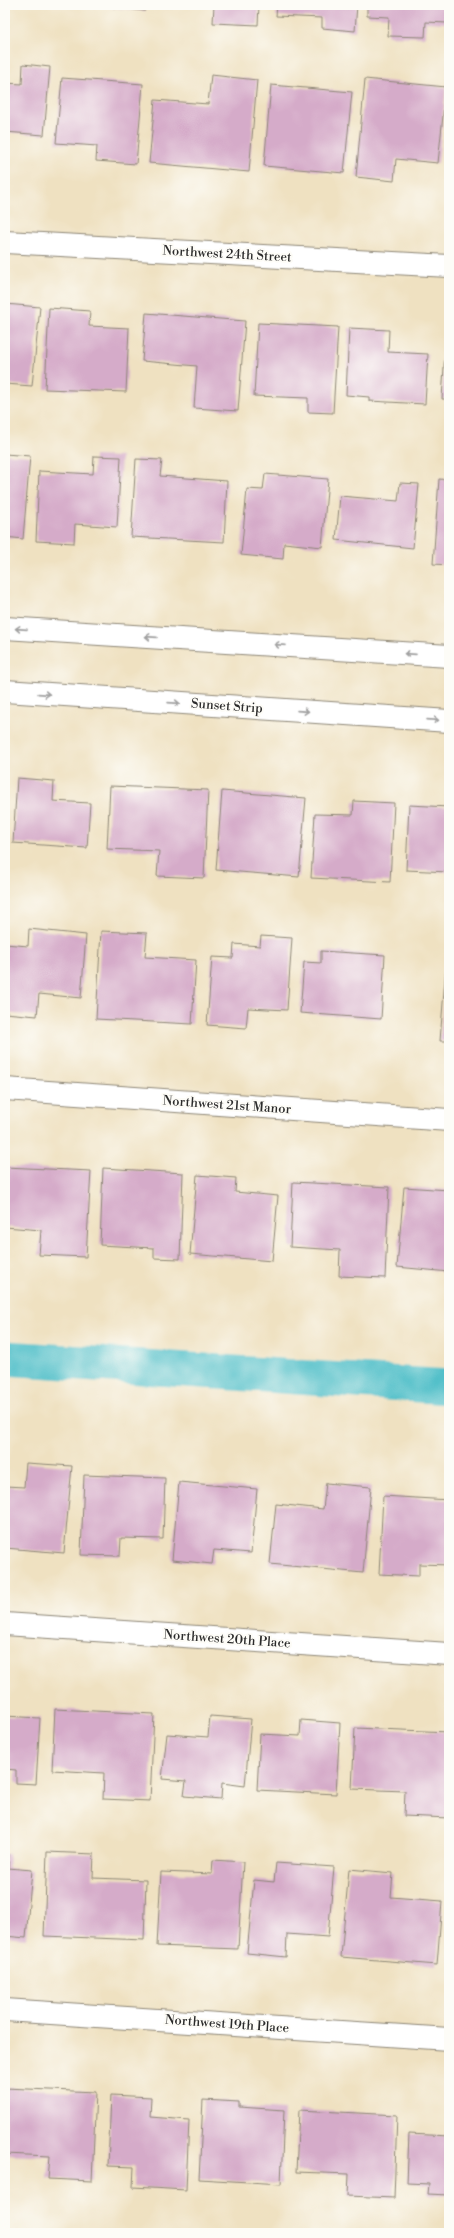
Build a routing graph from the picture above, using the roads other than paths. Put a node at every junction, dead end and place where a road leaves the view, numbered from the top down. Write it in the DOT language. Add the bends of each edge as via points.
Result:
graph roads {
  1 [pos="5,242"];
  2 [pos="449,266"];
  3 [pos="5,628"];
  4 [pos="449,656"];
  5 [pos="5,691"];
  6 [pos="449,721"];
  7 [pos="5,1089"];
  8 [pos="449,1120"];
  9 [pos="5,1624"];
  10 [pos="449,1654"];
  11 [pos="5,2010"];
  12 [pos="449,2039"];
  1 -- 2 [label="street, Northwest 24th Street"];
  4 -- 3 [label="street, one-way"];
  5 -- 6 [label="street, Sunset Strip, one-way"];
  7 -- 8 [label="street, Northwest 21st Manor"];
  9 -- 10 [label="street, Northwest 20th Place"];
  11 -- 12 [label="street, Northwest 19th Place"];
}
